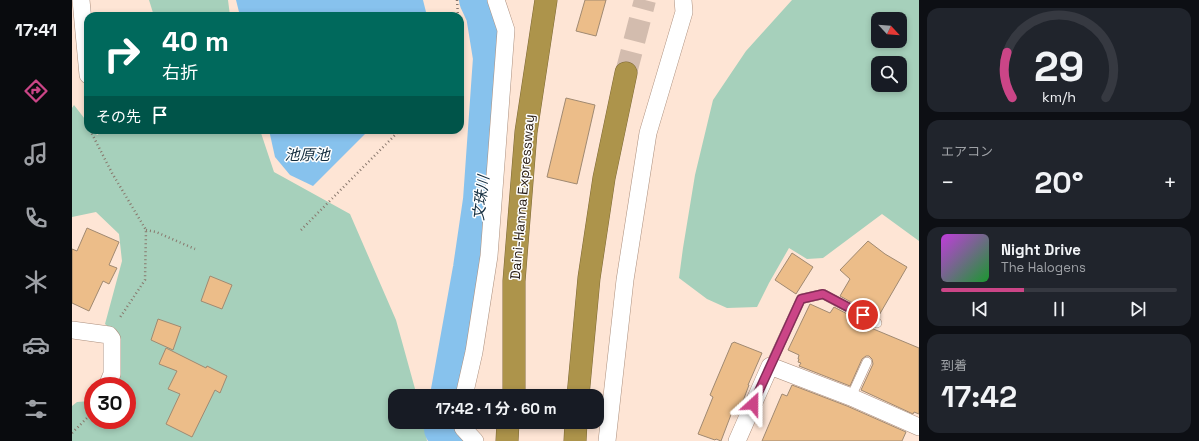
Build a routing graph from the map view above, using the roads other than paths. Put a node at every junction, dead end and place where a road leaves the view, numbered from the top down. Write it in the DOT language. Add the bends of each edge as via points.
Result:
graph roads {
  1 [pos="81,0"];
  2 [pos="496,0"];
  3 [pos="546,0"];
  4 [pos="683,0"];
  5 [pos="84,32"];
  6 [pos="626,72"];
  7 [pos="877,323"];
  8 [pos="72,330"];
  9 [pos="514,346"];
  10 [pos="867,362"];
  11 [pos="770,366"];
  12 [pos="111,377"];
  13 [pos="466,389"];
  14 [pos="511,389"];
  15 [pos="514,389"];
  16 [pos="579,389"];
  17 [pos="851,397"];
  18 [pos="919,427"];
  19 [pos="464,429"];
  20 [pos="508,429"];
  21 [pos="514,429"];
  22 [pos="577,429"];
  23 [pos="578,429"];
  24 [pos="475,441"];
  25 [pos="507,441"];
  26 [pos="514,441"];
  27 [pos="575,441"];
  28 [pos="579,441"];
  29 [pos="607,441"];
  30 [pos="737,441"];
  1 -- 5 [label="street"];
  2 -- 13 [label="street" via="506,30 489,256"];
  3 -- 9 [label="highway, Daini-Hanna Expressway" via="526,132 514,281"];
  4 -- 29 [label="street" via="684,12 648,133 624,280"];
  6 -- 16 [label="highway" via="604,178 589,278"];
  7 -- 11 [label="lane" via="823,294 801,299"];
  8 -- 12 [label="street" via="109,335 112,339"];
  9 -- 14 [label="highway"];
  9 -- 15 [label="highway, Daini-Hanna Expressway"];
  10 -- 17 [label="lane"];
  11 -- 17 [label="street"];
  11 -- 30 [label="street"];
  17 -- 18 [label="street"];
  19 -- 24 [label="street"];
  20 -- 25 [label="highway"];
  21 -- 26 [label="highway"];
  22 -- 27 [label="highway"];
  23 -- 28 [label="highway"];
}
